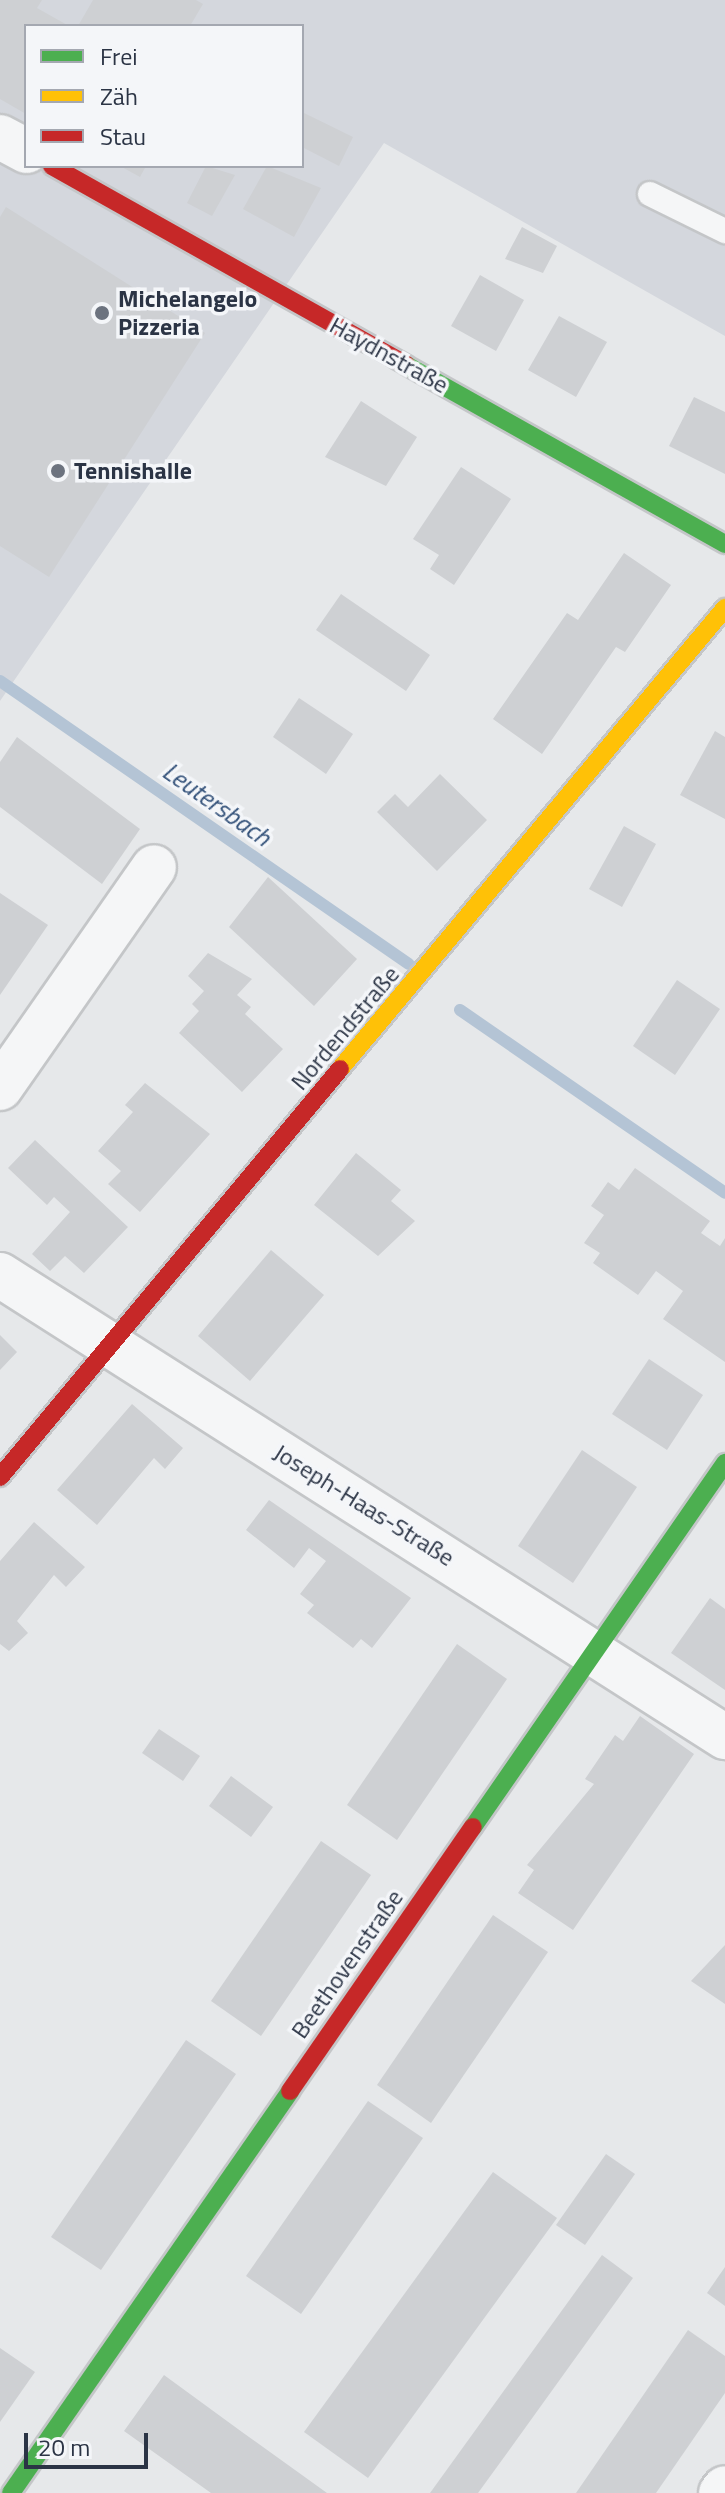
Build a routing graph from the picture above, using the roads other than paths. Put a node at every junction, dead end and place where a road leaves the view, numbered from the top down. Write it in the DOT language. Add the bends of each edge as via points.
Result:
graph roads {
  1 [pos="0,137"];
  2 [pos="24,150"];
  3 [pos="56,168"];
  4 [pos="650,194"];
  5 [pos="725,231"];
  6 [pos="725,544"];
  7 [pos="725,608"];
  8 [pos="154,867"];
  9 [pos="0,1088"];
  10 [pos="0,1275"];
  11 [pos="114,1345"];
  12 [pos="725,1463"];
  13 [pos="0,1477"];
  14 [pos="593,1650"];
  15 [pos="725,1737"];
  16 [pos="725,2488"];
  17 [pos="11,2493"];
  18 [pos="721,2493"];
  1 -- 2 [label="street"];
  3 -- 6 [label="street, Haydnstraße"];
  4 -- 5 [label="lane"];
  7 -- 11 [label="street, Nordendstraße"];
  8 -- 9 [label="street"];
  10 -- 11 [label="street, Joseph-Haas-Straße"];
  11 -- 13 [label="street, Nordendstraße"];
  11 -- 14 [label="street, Joseph-Haas-Straße"];
  12 -- 14 [label="street, Beethovenstraße"];
  14 -- 15 [label="street, Joseph-Haas-Straße"];
  14 -- 17 [label="street, Beethovenstraße"];
  16 -- 18 [label="street"];
}
